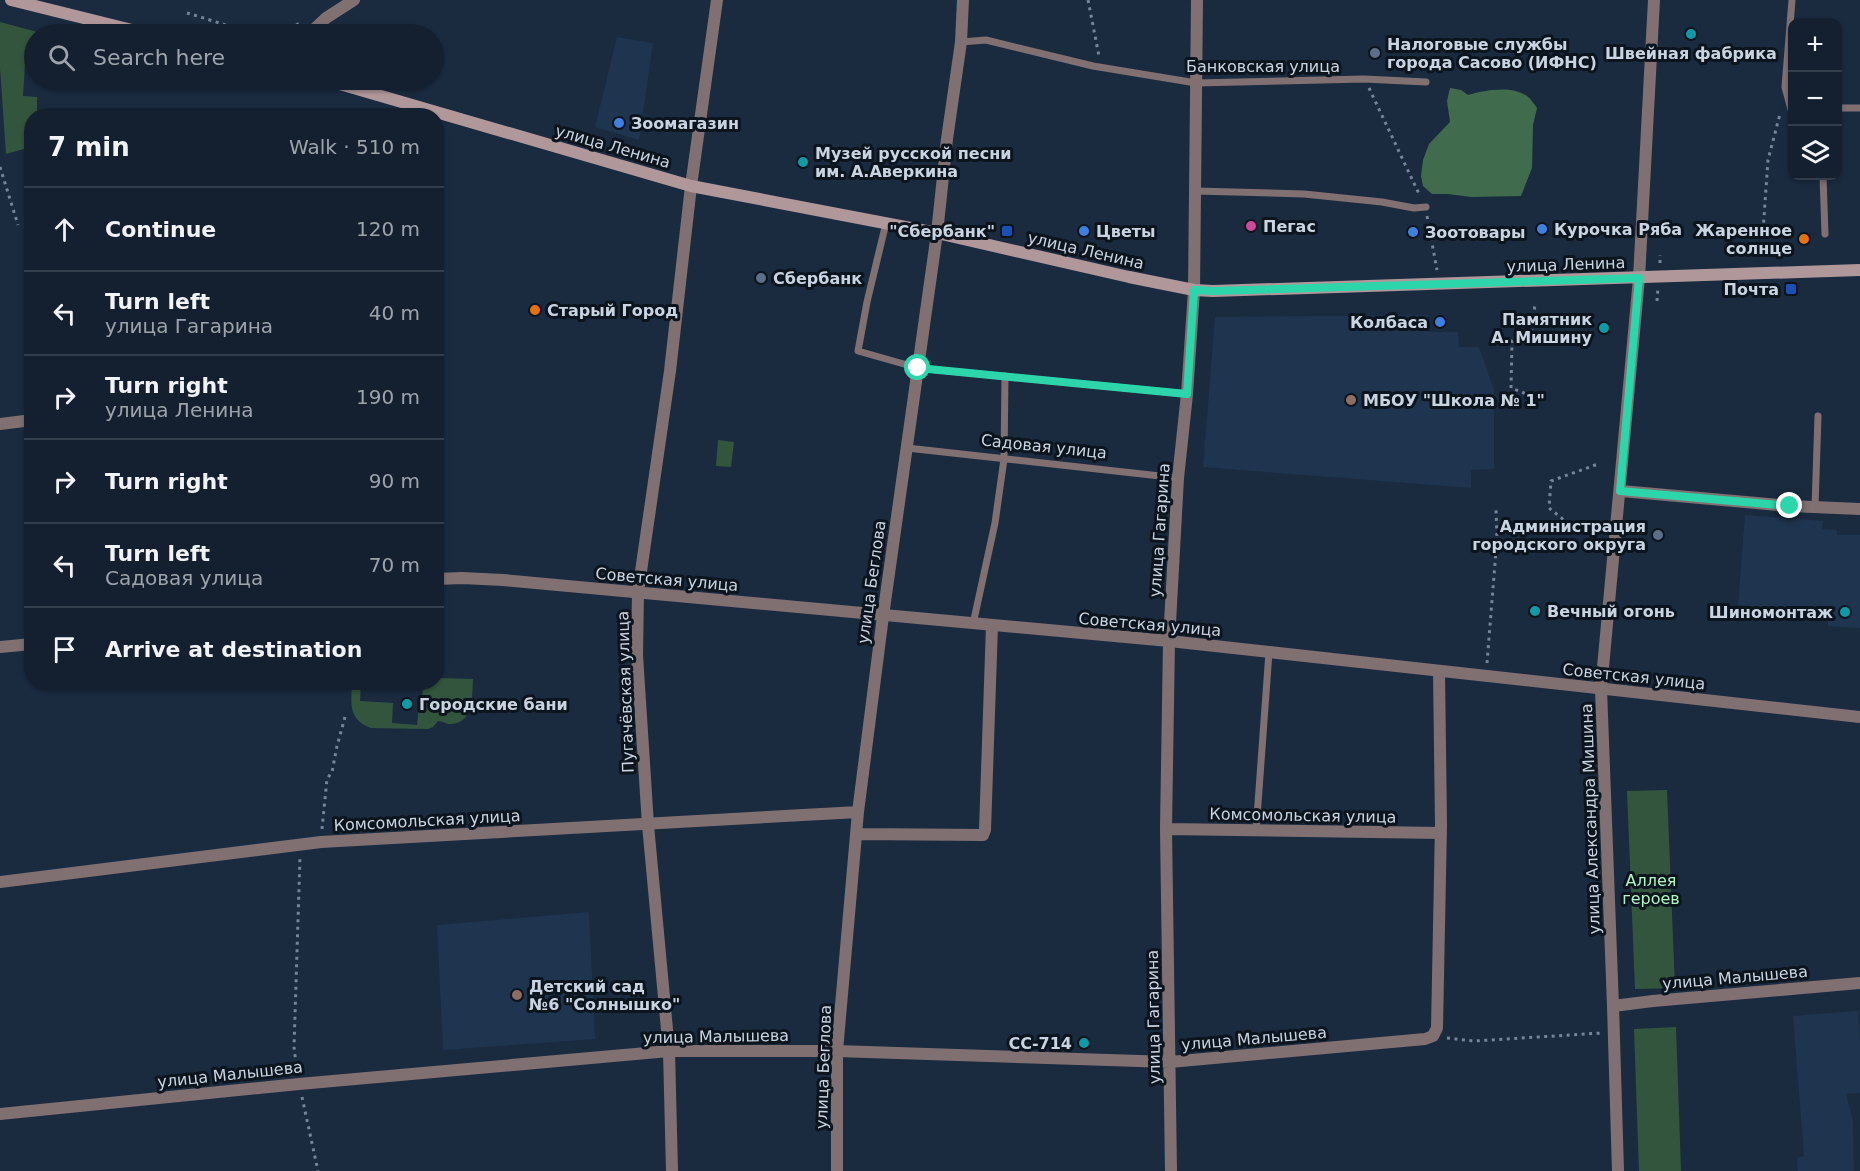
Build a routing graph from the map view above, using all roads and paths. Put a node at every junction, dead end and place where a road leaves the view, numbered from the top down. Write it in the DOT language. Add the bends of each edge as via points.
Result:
graph roads {
  1 [pos="11,0"];
  2 [pos="354,0"];
  3 [pos="717,0"];
  4 [pos="963,0"];
  5 [pos="1088,0"];
  6 [pos="1197,0"];
  7 [pos="1654,0"];
  8 [pos="1792,0"];
  9 [pos="187,13"];
  10 [pos="305,19"];
  11 [pos="108,24"];
  12 [pos="230,24"];
  13 [pos="298,24"];
  14 [pos="320,24"];
  15 [pos="961,42"];
  16 [pos="1101,67"];
  17 [pos="1364,79"];
  18 [pos="1426,82"];
  19 [pos="1196,83"];
  20 [pos="1785,87"];
  21 [pos="358,90"];
  22 [pos="1788,96"];
  23 [pos="415,108"];
  24 [pos="1842,108"];
  25 [pos="1860,108"];
  26 [pos="444,117"];
  27 [pos="0,167"];
  28 [pos="1823,180"];
  29 [pos="691,186"];
  30 [pos="1195,191"];
  31 [pos="1426,207"];
  32 [pos="886,223"];
  33 [pos="18,225"];
  34 [pos="938,233"];
  35 [pos="1825,234"];
  36 [pos="1762,245"];
  37 [pos="1437,270"];
  38 [pos="1860,270"];
  39 [pos="1639,278"];
  40 [pos="1194,290"];
  41 [pos="1534,304"];
  42 [pos="918,368"];
  43 [pos="1005,376"];
  44 [pos="1187,394"];
  45 [pos="1532,396"];
  46 [pos="1818,416"];
  47 [pos="24,421"];
  48 [pos="0,424"];
  49 [pos="907,448"];
  50 [pos="1004,459"];
  51 [pos="1598,464"];
  52 [pos="1178,478"];
  53 [pos="1620,491"];
  54 [pos="1815,507"];
  55 [pos="1496,509"];
  56 [pos="1860,509"];
  57 [pos="1569,524"];
  58 [pos="444,579"];
  59 [pos="638,592"];
  60 [pos="883,616"];
  61 [pos="973,624"];
  62 [pos="992,626"];
  63 [pos="1169,641"];
  64 [pos="24,645"];
  65 [pos="0,647"];
  66 [pos="1269,652"];
  67 [pos="1439,671"];
  68 [pos="1486,676"];
  69 [pos="1601,689"];
  70 [pos="345,717"];
  71 [pos="1860,717"];
  72 [pos="858,812"];
  73 [pos="648,825"];
  74 [pos="1166,829"];
  75 [pos="1256,831"];
  76 [pos="1441,833"];
  77 [pos="856,834"];
  78 [pos="321,842"];
  79 [pos="300,845"];
  80 [pos="0,882"];
  81 [pos="1860,983"];
  82 [pos="1613,1006"];
  83 [pos="1614,1033"];
  84 [pos="1433,1036"];
  85 [pos="837,1051"];
  86 [pos="669,1052"];
  87 [pos="1170,1062"];
  88 [pos="299,1084"];
  89 [pos="0,1114"];
  90 [pos="318,1171"];
  91 [pos="672,1171"];
  92 [pos="837,1171"];
  93 [pos="1171,1171"];
  94 [pos="1618,1171"];
  1 -- 11 [label="main road"];
  2 -- 14 [label="street"];
  3 -- 29 [label="street, Пугачёвская улица"];
  4 -- 15 [label="street, улица Беглова"];
  5 -- 16 [label="path"];
  6 -- 19 [label="street, улица Гагарина"];
  7 -- 39 [label="street, улица Александра Мишина"];
  8 -- 20 [label="lane"];
  9 -- 12 [label="path"];
  10 -- 13 [label="path"];
  15 -- 16 [label="lane, Банковская улица" via="986,40"];
  15 -- 34 [label="street, улица Беглова"];
  16 -- 19 [label="lane, Банковская улица"];
  17 -- 18 [label="lane, Банковская улица"];
  17 -- 19 [label="lane, Банковская улица"];
  17 -- 31 [label="path"];
  19 -- 30 [label="street, улица Гагарина"];
  20 -- 22 [label="lane"];
  20 -- 36 [label="path" via="1768,160"];
  21 -- 23 [label="main road, улица Ленина"];
  24 -- 25 [label="lane"];
  26 -- 29 [label="main road, улица Ленина"];
  27 -- 33 [label="path"];
  28 -- 35 [label="lane"];
  29 -- 32 [label="main road, улица Ленина"];
  29 -- 59 [label="street, Пугачёвская улица" via="670,371"];
  30 -- 31 [label="lane" via="1304,194"];
  30 -- 40 [label="street, улица Гагарина"];
  31 -- 37 [label="path"];
  32 -- 34 [label="main road, улица Ленина"];
  32 -- 42 [label="lane" via="858,351"];
  34 -- 40 [label="main road, улица Ленина"];
  34 -- 42 [label="street, улица Беглова"];
  38 -- 39 [label="main road, улица Ленина"];
  39 -- 40 [label="main road, улица Ленина"];
  39 -- 53 [label="street, улица Александра Мишина"];
  40 -- 44 [label="street, улица Гагарина"];
  41 -- 45 [label="path" via="1532,329 1512,341 1510,381 1511,388"];
  42 -- 43 [label="lane"];
  42 -- 49 [label="street, улица Беглова"];
  43 -- 44 [label="lane"];
  43 -- 50 [label="lane"];
  44 -- 52 [label="street, улица Гагарина"];
  46 -- 54 [label="lane"];
  47 -- 48 [label="street"];
  49 -- 50 [label="lane, Садовая улица"];
  49 -- 60 [label="street, улица Беглова"];
  50 -- 52 [label="lane, Садовая улица"];
  50 -- 61 [label="lane"];
  51 -- 57 [label="path" via="1551,481 1549,508"];
  52 -- 63 [label="street, улица Гагарина"];
  53 -- 54 [label="street"];
  53 -- 69 [label="street, улица Александра Мишина"];
  54 -- 56 [label="street"];
  55 -- 68 [label="path"];
  58 -- 59 [label="street, Советская улица"];
  59 -- 60 [label="street, Советская улица"];
  59 -- 73 [label="street, Пугачёвская улица" via="637,655"];
  60 -- 61 [label="street, Советская улица"];
  60 -- 72 [label="street, улица Беглова"];
  61 -- 62 [label="street, Советская улица"];
  62 -- 63 [label="street, Советская улица"];
  62 -- 77 [label="street" via="983,835"];
  63 -- 66 [label="street, Советская улица"];
  63 -- 74 [label="street, улица Гагарина"];
  64 -- 65 [label="street"];
  66 -- 67 [label="street, Советская улица"];
  66 -- 75 [label="lane"];
  67 -- 68 [label="street, Советская улица"];
  67 -- 76 [label="street"];
  68 -- 69 [label="street, Советская улица"];
  69 -- 71 [label="street, Советская улица"];
  69 -- 82 [label="street, улица Александра Мишина"];
  70 -- 78 [label="path" via="327,779"];
  72 -- 73 [label="street, Комсомольская улица"];
  72 -- 77 [label="street, улица Беглова"];
  73 -- 78 [label="street, Комсомольская улица"];
  73 -- 86 [label="street, Пугачёвская улица"];
  74 -- 75 [label="street, Комсомольская улица"];
  74 -- 87 [label="street, улица Гагарина"];
  75 -- 76 [label="street, Комсомольская улица"];
  76 -- 84 [label="street" via="1437,1028"];
  77 -- 85 [label="street, улица Беглова"];
  78 -- 79 [label="street, Комсомольская улица"];
  79 -- 80 [label="street, Комсомольская улица"];
  79 -- 88 [label="path" via="294,1047"];
  81 -- 82 [label="street, улица Малышева"];
  82 -- 83 [label="street, улица Александра Мишина"];
  83 -- 84 [label="path" via="1474,1041"];
  83 -- 94 [label="street, улица Александра Мишина"];
  84 -- 87 [label="street, улица Малышева"];
  85 -- 86 [label="street, улица Малышева"];
  85 -- 87 [label="street, улица Малышева"];
  85 -- 92 [label="street, улица Беглова"];
  86 -- 88 [label="street, улица Малышева"];
  86 -- 91 [label="street, Пугачёвская улица"];
  87 -- 93 [label="street, улица Гагарина"];
  88 -- 89 [label="street, улица Малышева"];
  88 -- 90 [label="path"];
}
